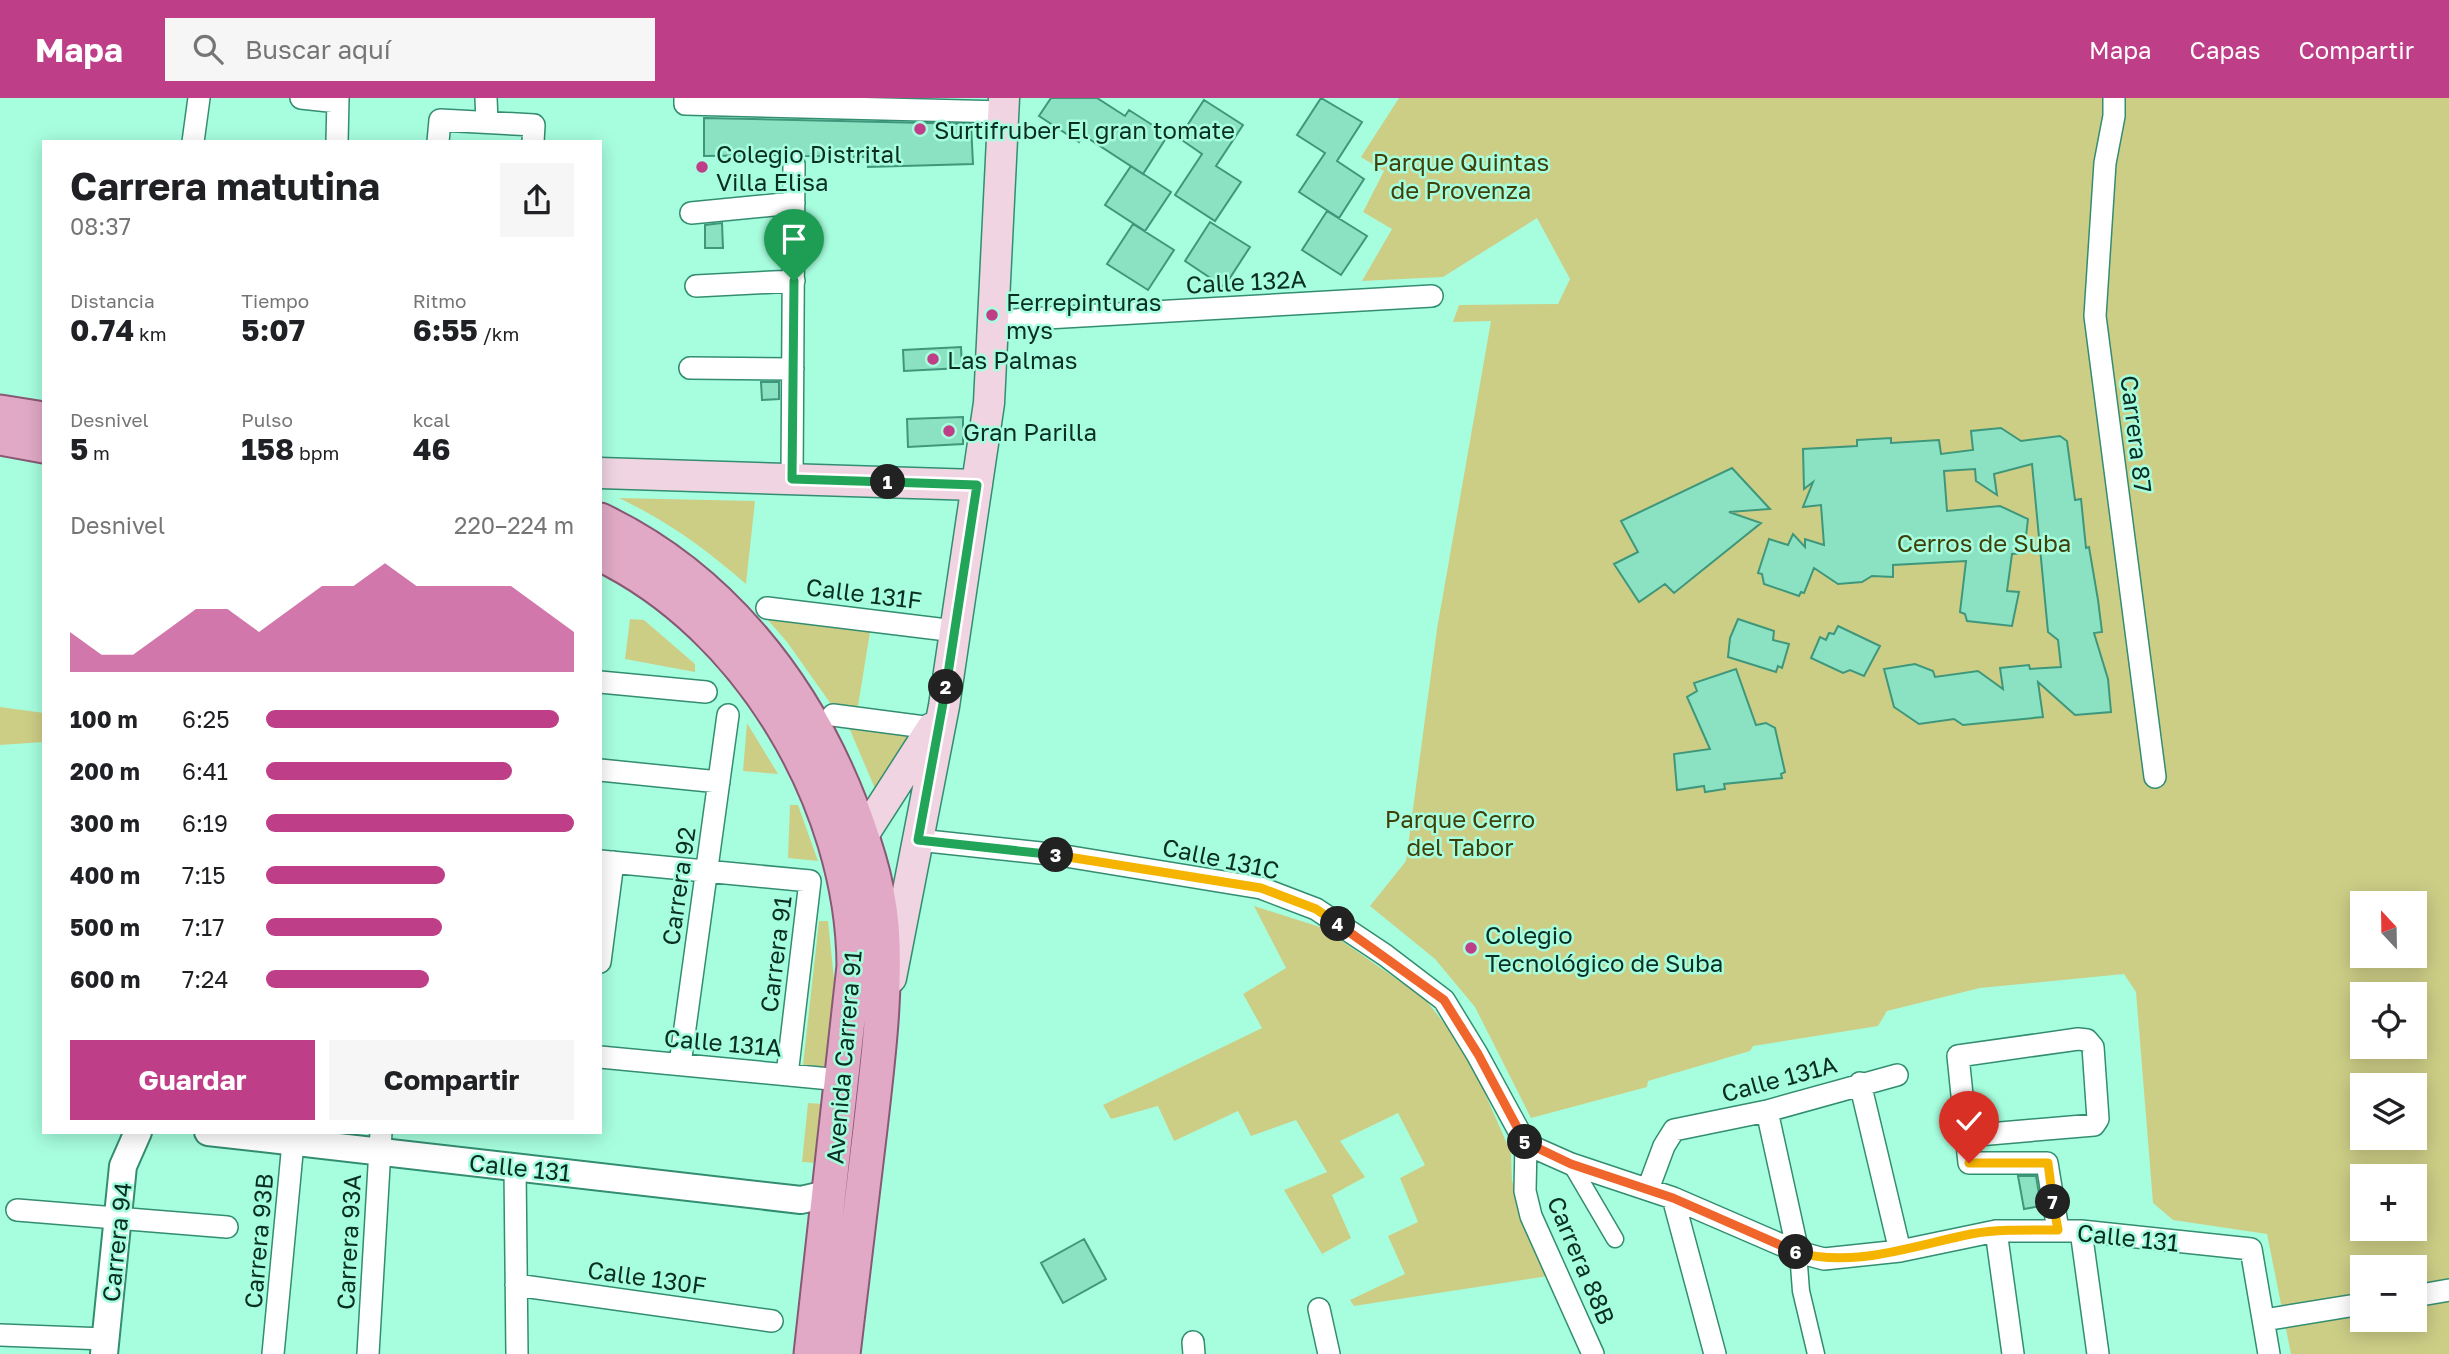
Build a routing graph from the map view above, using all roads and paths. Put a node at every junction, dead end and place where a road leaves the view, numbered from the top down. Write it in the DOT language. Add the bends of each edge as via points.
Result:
graph roads {
  1 [pos="199,98"];
  2 [pos="301,98"];
  3 [pos="486,98"];
  4 [pos="2113,98"];
  5 [pos="338,100"];
  6 [pos="685,101"];
  7 [pos="1004,105"];
  8 [pos="486,122"];
  9 [pos="533,133"];
  10 [pos="193,140"];
  11 [pos="337,140"];
  12 [pos="438,140"];
  13 [pos="794,164"];
  14 [pos="794,203"];
  15 [pos="691,213"];
  16 [pos="794,281"];
  17 [pos="696,286"];
  18 [pos="1424,298"];
  19 [pos="995,321"];
  20 [pos="690,368"];
  21 [pos="793,369"];
  22 [pos="0,412"];
  23 [pos="42,425"];
  24 [pos="42,425"];
  25 [pos="0,438"];
  26 [pos="602,473"];
  27 [pos="792,479"];
  28 [pos="977,485"];
  29 [pos="602,521"];
  30 [pos="602,555"];
  31 [pos="766,608"];
  32 [pos="955,631"];
  33 [pos="602,682"];
  34 [pos="706,692"];
  35 [pos="729,715"];
  36 [pos="833,715"];
  37 [pos="938,717"];
  38 [pos="602,770"];
  39 [pos="2155,777"];
  40 [pos="719,782"];
  41 [pos="863,836"];
  42 [pos="918,840"];
  43 [pos="607,862"];
  44 [pos="841,869"];
  45 [pos="707,871"];
  46 [pos="602,933"];
  47 [pos="882,1023"];
  48 [pos="602,1057"];
  49 [pos="680,1065"];
  50 [pos="787,1075"];
  51 [pos="1897,1075"];
  52 [pos="841,1080"];
  53 [pos="1860,1083"];
  54 [pos="1767,1111"];
  55 [pos="137,1134"];
  56 [pos="242,1134"];
  57 [pos="1966,1136"];
  58 [pos="294,1137"];
  59 [pos="380,1142"];
  60 [pos="1526,1144"];
  61 [pos="1571,1164"];
  62 [pos="515,1167"];
  63 [pos="1648,1189"];
  64 [pos="831,1193"];
  65 [pos="1673,1198"];
  66 [pos="17,1210"];
  67 [pos="118,1218"];
  68 [pos="227,1227"];
  69 [pos="2058,1230"];
  70 [pos="1996,1231"];
  71 [pos="2081,1231"];
  72 [pos="1615,1239"];
  73 [pos="1900,1251"];
  74 [pos="1798,1252"];
  75 [pos="516,1286"];
  76 [pos="2449,1290"];
  77 [pos="2427,1294"];
  78 [pos="2350,1306"];
  79 [pos="1320,1309"];
  80 [pos="2264,1320"];
  81 [pos="772,1321"];
  82 [pos="0,1335"];
  83 [pos="105,1346"];
  84 [pos="273,1354"];
  85 [pos="368,1354"];
  86 [pos="517,1354"];
  87 [pos="810,1354"];
  88 [pos="843,1354"];
  89 [pos="1329,1354"];
  90 [pos="1593,1354"];
  91 [pos="1715,1354"];
  92 [pos="1816,1354"];
  93 [pos="2014,1354"];
  94 [pos="2098,1354"];
  95 [pos="2269,1354"];
  1 -- 10 [label="street"];
  2 -- 5 [label="street"];
  3 -- 8 [label="street"];
  4 -- 39 [label="street, Carrera 87" via="2095,316"];
  5 -- 11 [label="street"];
  6 -- 7 [label="street"];
  7 -- 19 [label="main road, Avenida Carrera 91"];
  8 -- 9 [label="street"];
  8 -- 12 [label="street" via="440,120"];
  13 -- 14 [label="street"];
  14 -- 15 [label="street"];
  14 -- 16 [label="street"];
  16 -- 17 [label="street"];
  16 -- 21 [label="street"];
  18 -- 19 [label="street, Calle 132A"];
  19 -- 28 [label="main road, Avenida Carrera 91"];
  20 -- 21 [label="street"];
  21 -- 27 [label="street"];
  22 -- 23 [label="main road"];
  24 -- 25 [label="main road"];
  26 -- 27 [label="main road"];
  27 -- 28 [label="main road"];
  28 -- 32 [label="main road, Avenida Carrera 91"];
  29 -- 41 [label="main road" via="693,578 755,640 823,740"];
  30 -- 44 [label="main road" via="677,604 736,663 802,764"];
  31 -- 32 [label="street, Calle 131F"];
  32 -- 37 [label="main road, Avenida Carrera 91"];
  33 -- 34 [label="street"];
  35 -- 40 [label="street, Carrera 92"];
  36 -- 37 [label="street"];
  37 -- 41 [label="main road, Avenida Carrera 91"];
  37 -- 42 [label="main road, Avenida Carrera 91"];
  38 -- 40 [label="street"];
  40 -- 45 [label="street, Carrera 92"];
  41 -- 44 [label="main road, Avenida Carrera 91"];
  41 -- 47 [label="main road" via="881,918"];
  42 -- 47 [label="main road, Avenida Carrera 91"];
  42 -- 60 [label="street, Calle 131C" via="1059,855 1261,888 1316,909 1444,1000"];
  43 -- 45 [label="street"];
  43 -- 46 [label="street"];
  44 -- 52 [label="main road, Avenida Carrera 91" via="854,953"];
  45 -- 49 [label="street, Carrera 92"];
  45 -- 50 [label="street, Carrera 91" via="810,881"];
  47 -- 88 [label="main road, Avenida Carrera 91"];
  48 -- 49 [label="street, Calle 131A"];
  49 -- 50 [label="street, Calle 131A"];
  50 -- 52 [label="street, Calle 131A"];
  51 -- 53 [label="street, Calle 131A"];
  52 -- 64 [label="main road, Avenida Carrera 91"];
  53 -- 54 [label="street, Calle 131A"];
  53 -- 73 [label="street"];
  54 -- 63 [label="street, Calle 131A" via="1675,1130"];
  54 -- 74 [label="street"];
  55 -- 67 [label="street, Carrera 94" via="124,1166"];
  56 -- 58 [label="street, Calle 131"];
  57 -- 57 [label="street" via="1958,1056 2088,1040 2093,1047 2098,1119 2094,1125"];
  57 -- 69 [label="street" via="1969,1163 2048,1163"];
  58 -- 59 [label="street, Calle 131"];
  58 -- 84 [label="street, Carrera 93B"];
  59 -- 62 [label="street, Calle 131"];
  59 -- 85 [label="street, Carrera 93A"];
  60 -- 61 [label="street, Calle 131"];
  60 -- 90 [label="street, Carrera 88B" via="1525,1191 1531,1216"];
  61 -- 63 [label="street, Calle 131"];
  61 -- 72 [label="street"];
  62 -- 64 [label="street, Calle 131" via="801,1199"];
  62 -- 75 [label="street"];
  63 -- 65 [label="street, Calle 131"];
  64 -- 87 [label="main road, Avenida Carrera 91"];
  65 -- 74 [label="street, Calle 131"];
  65 -- 91 [label="street"];
  66 -- 67 [label="street"];
  67 -- 68 [label="street"];
  67 -- 83 [label="street, Carrera 94"];
  69 -- 70 [label="street, Calle 131"];
  69 -- 71 [label="street, Calle 131"];
  70 -- 73 [label="street, Calle 131"];
  70 -- 93 [label="street"];
  71 -- 80 [label="street, Calle 131" via="2251,1249"];
  71 -- 94 [label="street"];
  73 -- 74 [label="street, Calle 131" via="1824,1259"];
  74 -- 92 [label="street" via="1801,1291"];
  75 -- 81 [label="street, Calle 130F"];
  75 -- 86 [label="street"];
  76 -- 77 [label="street"];
  78 -- 80 [label="street"];
  79 -- 89 [label="street"];
  80 -- 95 [label="street"];
  82 -- 83 [label="street"];
}
